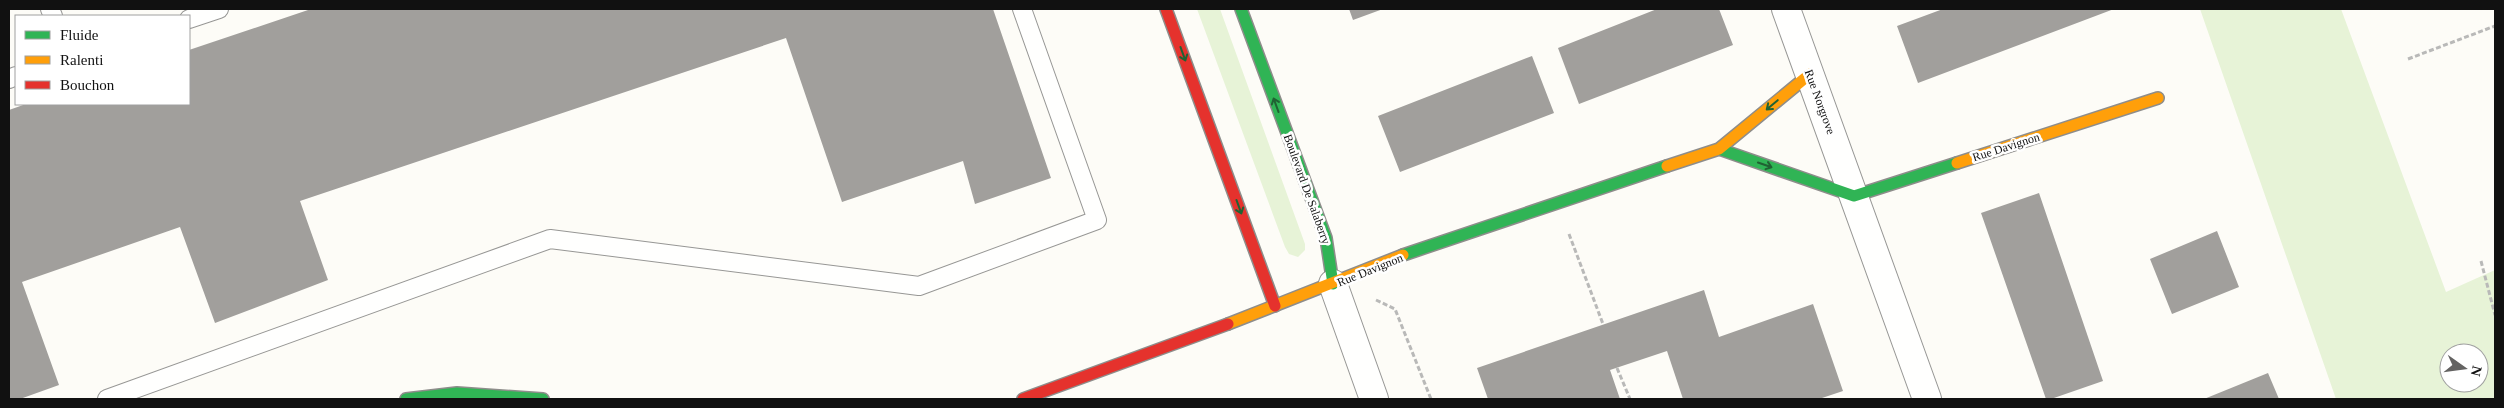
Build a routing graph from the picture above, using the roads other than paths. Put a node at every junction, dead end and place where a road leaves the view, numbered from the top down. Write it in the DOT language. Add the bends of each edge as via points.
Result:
graph roads {
  1 [pos="219,9"];
  2 [pos="1022,9"];
  3 [pos="1166,9"];
  4 [pos="1241,9"];
  5 [pos="1786,9"];
  6 [pos="190,19"];
  7 [pos="1810,74"];
  8 [pos="2158,98"];
  9 [pos="1719,149"];
  10 [pos="1854,196"];
  11 [pos="1333,284"];
  12 [pos="1275,306"];
  13 [pos="107,399"];
  14 [pos="406,399"];
  15 [pos="543,399"];
  16 [pos="1023,399"];
  17 [pos="1374,399"];
  18 [pos="1927,399"];
  1 -- 6 [label="lane"];
  2 -- 13 [label="lane" via="1097,220 919,286 550,239"];
  3 -- 12 [label="street, one-way"];
  11 -- 4 [label="street, Boulevard De Salaberry, one-way" via="1326,238"];
  5 -- 7 [label="street, Rue Norgrove"];
  7 -- 9 [label="street, Rue Davignon, one-way"];
  7 -- 10 [label="street, Rue Norgrove"];
  8 -- 10 [label="street, Rue Davignon"];
  9 -- 10 [label="street, one-way"];
  9 -- 11 [label="street, Rue Davignon" via="1401,256"];
  10 -- 18 [label="street"];
  11 -- 12 [label="street, Rue Davignon"];
  11 -- 17 [label="street, Boulevard De Salaberry"];
  12 -- 16 [label="street, Rue Davignon"];
  14 -- 15 [label="street" via="430,394 464,393"];
}
